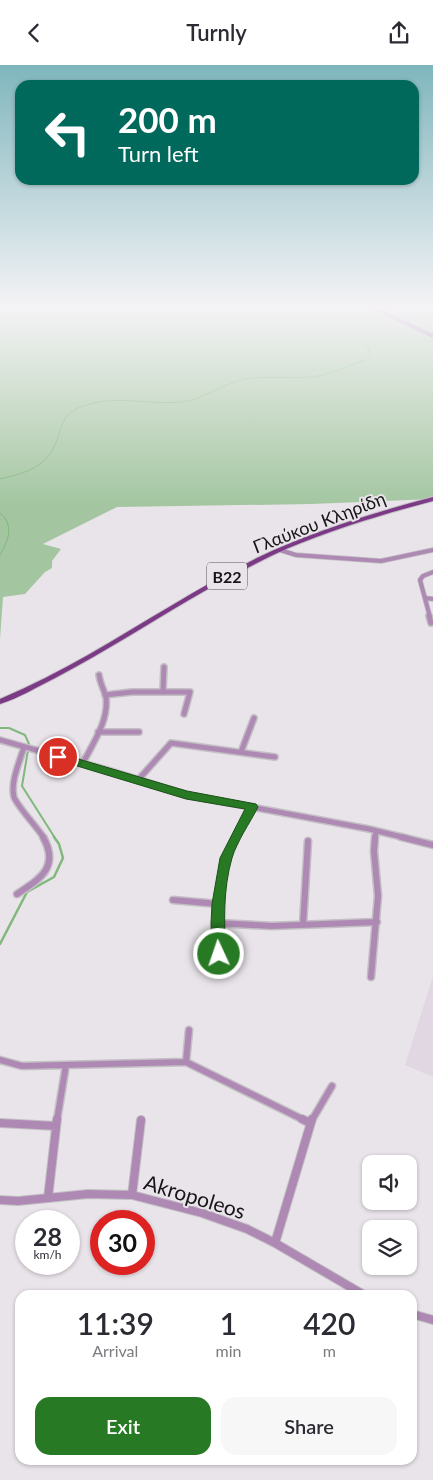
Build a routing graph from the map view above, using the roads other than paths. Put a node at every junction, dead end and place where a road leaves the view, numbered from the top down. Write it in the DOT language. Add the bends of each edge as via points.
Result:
graph roads {
  1 [pos="433,499"];
  2 [pos="280,550"];
  3 [pos="433,550"];
  4 [pos="433,572"];
  5 [pos="425,598"];
  6 [pos="433,599"];
  7 [pos="431,623"];
  8 [pos="164,667"];
  9 [pos="99,675"];
  10 [pos="163,691"];
  11 [pos="105,695"];
  12 [pos="0,701"];
  13 [pos="184,714"];
  14 [pos="254,718"];
  15 [pos="98,732"];
  16 [pos="139,732"];
  17 [pos="0,740"];
  18 [pos="24,748"];
  19 [pos="241,752"];
  20 [pos="275,757"];
  21 [pos="83,763"];
  22 [pos="138,780"];
  23 [pos="252,807"];
  24 [pos="376,831"];
  25 [pos="308,841"];
  26 [pos="433,845"];
  27 [pos="17,894"];
  28 [pos="173,900"];
  29 [pos="219,904"];
  30 [pos="377,922"];
  31 [pos="217,923"];
  32 [pos="303,925"];
  33 [pos="219,954"];
  34 [pos="371,977"];
  35 [pos="189,1030"];
  36 [pos="0,1060"];
  37 [pos="186,1063"];
  38 [pos="66,1065"];
  39 [pos="332,1086"];
  40 [pos="141,1120"];
  41 [pos="0,1123"];
  42 [pos="310,1123"];
  43 [pos="56,1126"];
  44 [pos="132,1195"];
  45 [pos="48,1198"];
  46 [pos="0,1200"];
  47 [pos="275,1243"];
  48 [pos="355,1290"];
  49 [pos="417,1315"];
  50 [pos="433,1320"];
  1 -- 2 [label="main road, Γλαύκου Κληρίδη / B22" via="346,525"];
  2 -- 3 [label="street" via="296,555 381,561"];
  2 -- 12 [label="main road, Γλαύκου Κληρίδη / B22" via="235,571 74,665"];
  4 -- 5 [label="street" via="420,580"];
  5 -- 6 [label="street"];
  5 -- 7 [label="street"];
  8 -- 10 [label="street"];
  9 -- 11 [label="street"];
  10 -- 11 [label="street"];
  10 -- 13 [label="street" via="190,692"];
  11 -- 15 [label="street" via="105,719"];
  14 -- 19 [label="street"];
  15 -- 16 [label="street"];
  15 -- 21 [label="street"];
  17 -- 18 [label="street"];
  18 -- 21 [label="street"];
  18 -- 27 [label="street" via="13,785 14,798 37,826 48,846 48,867 38,880"];
  19 -- 20 [label="street"];
  19 -- 22 [label="street" via="171,743"];
  21 -- 22 [label="street"];
  22 -- 23 [label="street" via="186,795"];
  23 -- 24 [label="street"];
  23 -- 29 [label="street" via="226,858"];
  24 -- 26 [label="street"];
  24 -- 30 [label="street"];
  25 -- 32 [label="street"];
  28 -- 29 [label="street"];
  29 -- 31 [label="street"];
  30 -- 32 [label="street"];
  30 -- 34 [label="street"];
  31 -- 32 [label="street"];
  31 -- 33 [label="street"];
  35 -- 37 [label="street"];
  36 -- 38 [label="street" via="22,1066"];
  37 -- 38 [label="street"];
  37 -- 42 [label="street"];
  38 -- 43 [label="street"];
  39 -- 42 [label="street"];
  40 -- 44 [label="street"];
  41 -- 43 [label="street"];
  42 -- 47 [label="street"];
  43 -- 45 [label="street"];
  44 -- 45 [label="street, Akropoleos" via="97,1193"];
  44 -- 47 [label="street, Akropoleos" via="202,1213"];
  45 -- 46 [label="street, Akropoleos"];
  47 -- 48 [label="street, Akropoleos"];
  49 -- 50 [label="street"];
}
